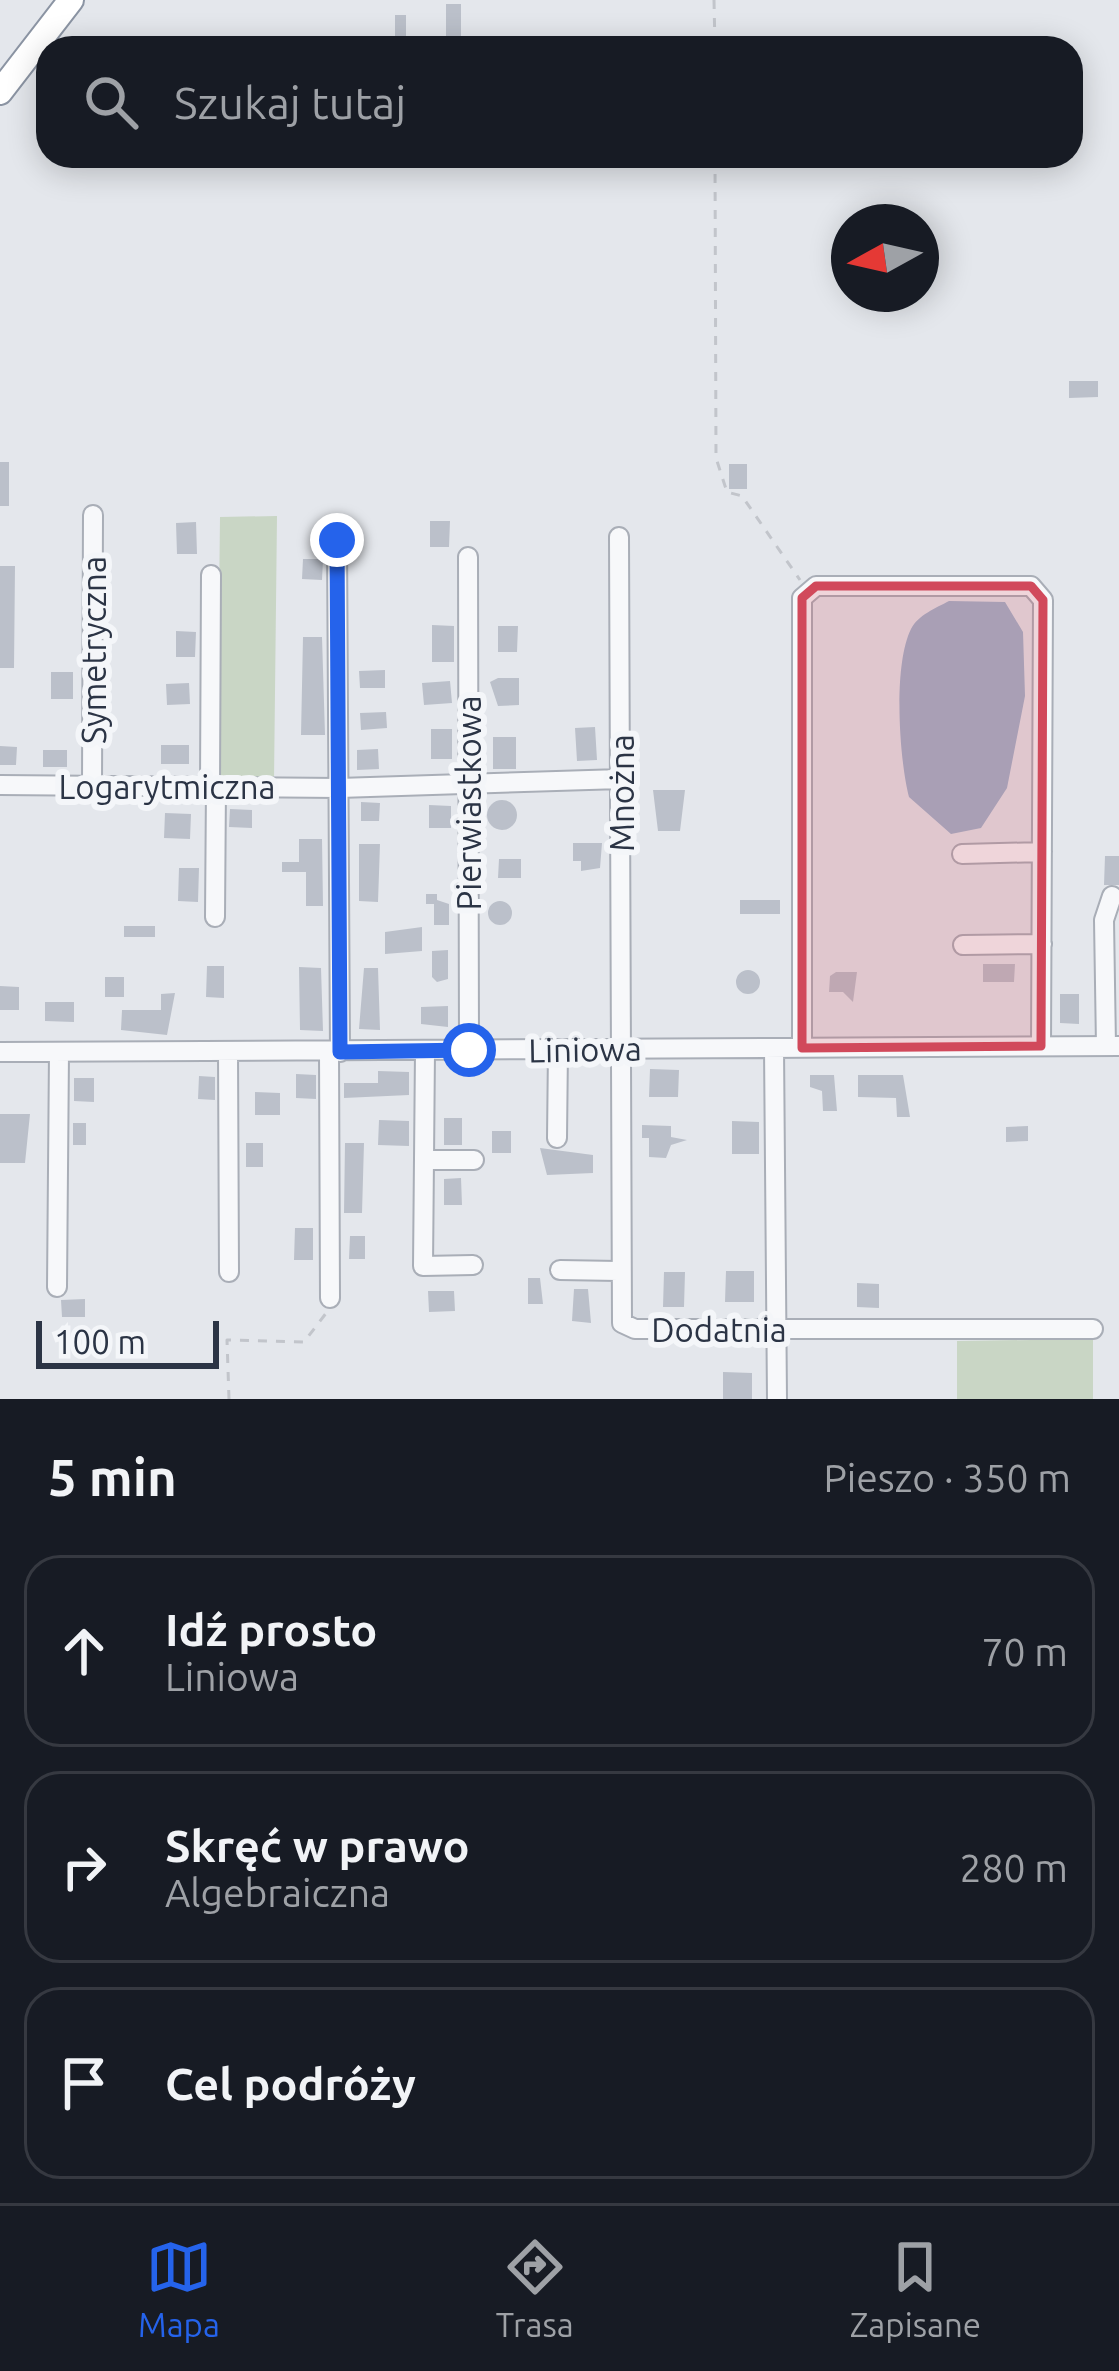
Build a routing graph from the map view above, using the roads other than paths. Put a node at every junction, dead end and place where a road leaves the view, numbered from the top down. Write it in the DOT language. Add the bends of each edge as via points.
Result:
graph roads {
  1 [pos="70,0"];
  2 [pos="43,36"];
  3 [pos="36,45"];
  4 [pos="0,92"];
  5 [pos="94,515"];
  6 [pos="620,537"];
  7 [pos="337,540"];
  8 [pos="468,557"];
  9 [pos="211,575"];
  10 [pos="621,779"];
  11 [pos="468,782"];
  12 [pos="0,785"];
  13 [pos="92,785"];
  14 [pos="213,786"];
  15 [pos="339,788"];
  16 [pos="1042,853"];
  17 [pos="962,854"];
  18 [pos="1112,896"];
  19 [pos="215,917"];
  20 [pos="1042,944"];
  21 [pos="963,945"];
  22 [pos="1041,1046"];
  23 [pos="1108,1046"];
  24 [pos="622,1048"];
  25 [pos="774,1048"];
  26 [pos="802,1048"];
  27 [pos="558,1049"];
  28 [pos="469,1050"];
  29 [pos="425,1051"];
  30 [pos="0,1052"];
  31 [pos="59,1052"];
  32 [pos="228,1052"];
  33 [pos="334,1052"];
  34 [pos="557,1138"];
  35 [pos="424,1160"];
  36 [pos="474,1160"];
  37 [pos="472,1265"];
  38 [pos="560,1270"];
  39 [pos="618,1271"];
  40 [pos="229,1272"];
  41 [pos="57,1287"];
  42 [pos="330,1298"];
  43 [pos="776,1329"];
  44 [pos="1093,1329"];
  45 [pos="777,1399"];
  1 -- 2 [label="highway"];
  3 -- 4 [label="highway"];
  5 -- 13 [label="street, Symetryczna"];
  6 -- 10 [label="street, Mnożna"];
  7 -- 15 [label="street"];
  8 -- 11 [label="street, Pierwiastkowa"];
  9 -- 14 [label="street"];
  10 -- 11 [label="street, Logarytmiczna"];
  10 -- 24 [label="street, Mnożna"];
  11 -- 15 [label="street, Logarytmiczna"];
  11 -- 28 [label="street, Pierwiastkowa"];
  12 -- 13 [label="street, Logarytmiczna"];
  13 -- 14 [label="street, Logarytmiczna"];
  14 -- 15 [label="street, Logarytmiczna"];
  14 -- 19 [label="street"];
  15 -- 33 [label="street"];
  16 -- 17 [label="street"];
  16 -- 20 [label="street"];
  16 -- 26 [label="street" via="1043,600 1031,586 808,592"];
  18 -- 23 [label="street" via="1104,920"];
  20 -- 21 [label="street"];
  20 -- 22 [label="street"];
  22 -- 23 [label="street, Liniowa"];
  22 -- 26 [label="street, Liniowa"];
  24 -- 25 [label="street, Liniowa"];
  24 -- 27 [label="street, Liniowa"];
  24 -- 39 [label="street, Dodatnia"];
  25 -- 26 [label="street, Liniowa"];
  25 -- 43 [label="street"];
  27 -- 28 [label="street, Liniowa"];
  27 -- 34 [label="street"];
  28 -- 29 [label="street, Liniowa"];
  29 -- 33 [label="street, Liniowa"];
  29 -- 35 [label="street"];
  30 -- 31 [label="street, Liniowa"];
  31 -- 32 [label="street, Liniowa"];
  31 -- 41 [label="street"];
  32 -- 33 [label="street, Liniowa"];
  32 -- 40 [label="street"];
  33 -- 42 [label="street"];
  35 -- 36 [label="street"];
  35 -- 37 [label="street" via="423,1265"];
  38 -- 39 [label="street"];
  39 -- 43 [label="street, Dodatnia" via="618,1310 635,1329"];
  43 -- 44 [label="street, Dodatnia"];
  43 -- 45 [label="street"];
}
